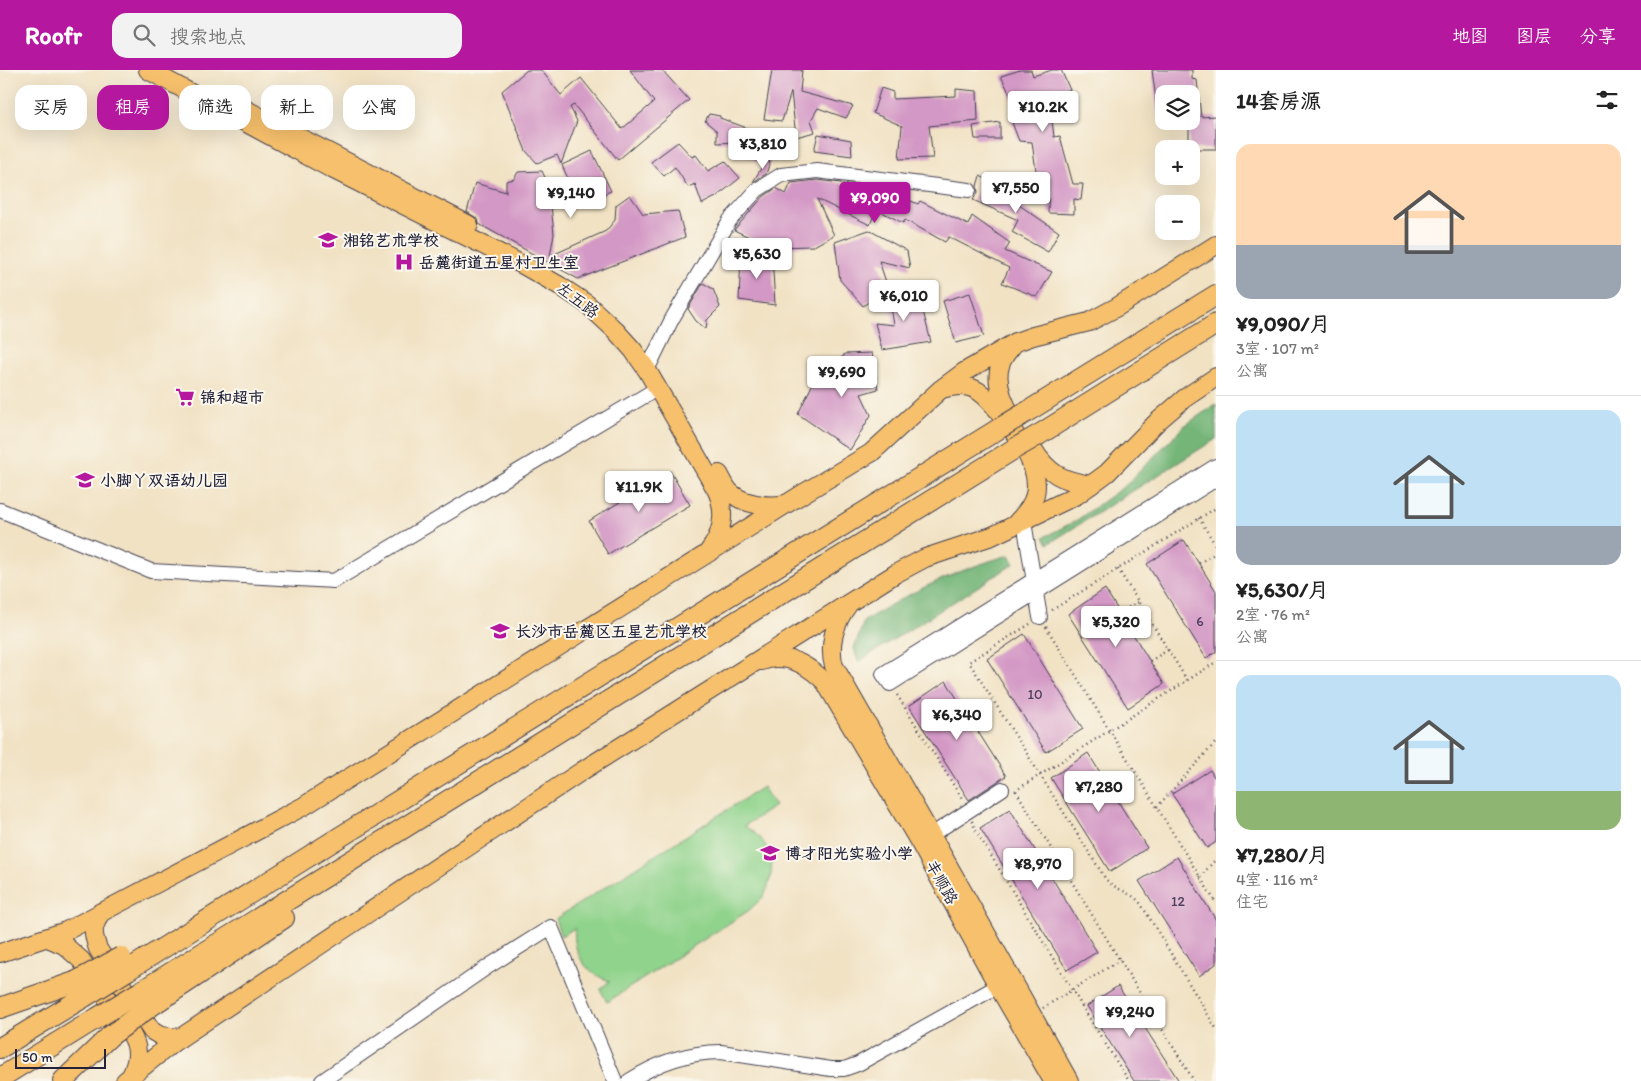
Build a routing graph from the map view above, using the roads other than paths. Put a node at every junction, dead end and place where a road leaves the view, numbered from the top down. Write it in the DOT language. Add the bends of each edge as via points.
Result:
graph roads {
  1 [pos="148,70"];
  2 [pos="168,70"];
  3 [pos="969,190"];
  4 [pos="1216,245"];
  5 [pos="1216,295"];
  6 [pos="1216,324"];
  7 [pos="1016,342"];
  8 [pos="650,365"];
  9 [pos="1216,377"];
  10 [pos="658,388"];
  11 [pos="941,389"];
  12 [pos="1216,466"];
  13 [pos="1216,479"];
  14 [pos="1091,485"];
  15 [pos="788,503"];
  16 [pos="0,510"];
  17 [pos="1024,522"];
  18 [pos="1006,530"];
  19 [pos="706,554"];
  20 [pos="1035,586"];
  21 [pos="850,601"];
  22 [pos="1040,618"];
  23 [pos="748,667"];
  24 [pos="890,684"];
  25 [pos="1009,792"];
  26 [pos="931,835"];
  27 [pos="101,912"];
  28 [pos="48,938"];
  29 [pos="0,953"];
  30 [pos="998,986"];
  31 [pos="79,989"];
  32 [pos="147,998"];
  33 [pos="0,1006"];
  34 [pos="180,1038"];
  35 [pos="0,1048"];
  36 [pos="0,1078"];
  37 [pos="128,1078"];
  38 [pos="63,1081"];
  39 [pos="322,1081"];
  40 [pos="615,1081"];
  41 [pos="629,1081"];
  42 [pos="1053,1081"];
  43 [pos="1069,1081"];
  1 -- 8 [label="main road, 左五路" via="560,286 587,304"];
  2 -- 8 [label="main road, 左五路" via="432,205 585,288 629,327"];
  3 -- 8 [label="street" via="817,171 781,175 757,190 730,220 672,318"];
  4 -- 7 [label="main road" via="1089,322"];
  5 -- 31 [label="highway, bridge" via="327,845"];
  6 -- 32 [label="highway, bridge" via="495,772"];
  7 -- 11 [label="main road"];
  7 -- 14 [label="main road" via="1002,359 999,375 1000,393 1006,406 1047,469 1073,482"];
  8 -- 10 [label="main road, 左五路"];
  8 -- 15 [label="main road, 左五路" via="730,491 761,505"];
  9 -- 14 [label="main road" via="1157,422"];
  10 -- 16 [label="street" via="334,581 151,570"];
  10 -- 19 [label="main road, 左五路" via="722,503 720,533"];
  11 -- 15 [label="main road" via="872,453"];
  11 -- 18 [label="main road" via="964,386 983,394 1000,412 1032,464 1036,487 1033,501 1027,512"];
  12 -- 20 [label="street"];
  13 -- 20 [label="street"];
  14 -- 17 [label="main road" via="1070,500"];
  15 -- 19 [label="main road"];
  17 -- 18 [label="main road"];
  17 -- 20 [label="street"];
  18 -- 21 [label="main road" via="925,558"];
  19 -- 27 [label="main road" via="304,806"];
  20 -- 22 [label="street"];
  20 -- 24 [label="street" via="883,674"];
  21 -- 23 [label="main road"];
  21 -- 26 [label="main road" via="832,643 834,666"];
  23 -- 30 [label="main road, 丰顺路" via="773,657 785,658 814,670 825,682 920,843"];
  23 -- 34 [label="main road" via="582,771"];
  25 -- 26 [label="street"];
  26 -- 43 [label="main road"];
  27 -- 28 [label="main road"];
  27 -- 34 [label="main road" via="93,934 98,949 152,1031 160,1036"];
  28 -- 29 [label="main road"];
  28 -- 37 [label="main road" via="64,945 81,960 136,1042 137,1063"];
  30 -- 41 [label="street" via="858,1064 844,1068 703,1052 670,1061"];
  30 -- 42 [label="main road, 丰顺路"];
  31 -- 33 [label="highway"];
  31 -- 35 [label="highway"];
  32 -- 36 [label="highway, bridge" via="97,1018"];
  32 -- 38 [label="highway, bridge"];
  34 -- 37 [label="main road"];
  39 -- 40 [label="street" via="551,927"];
}
